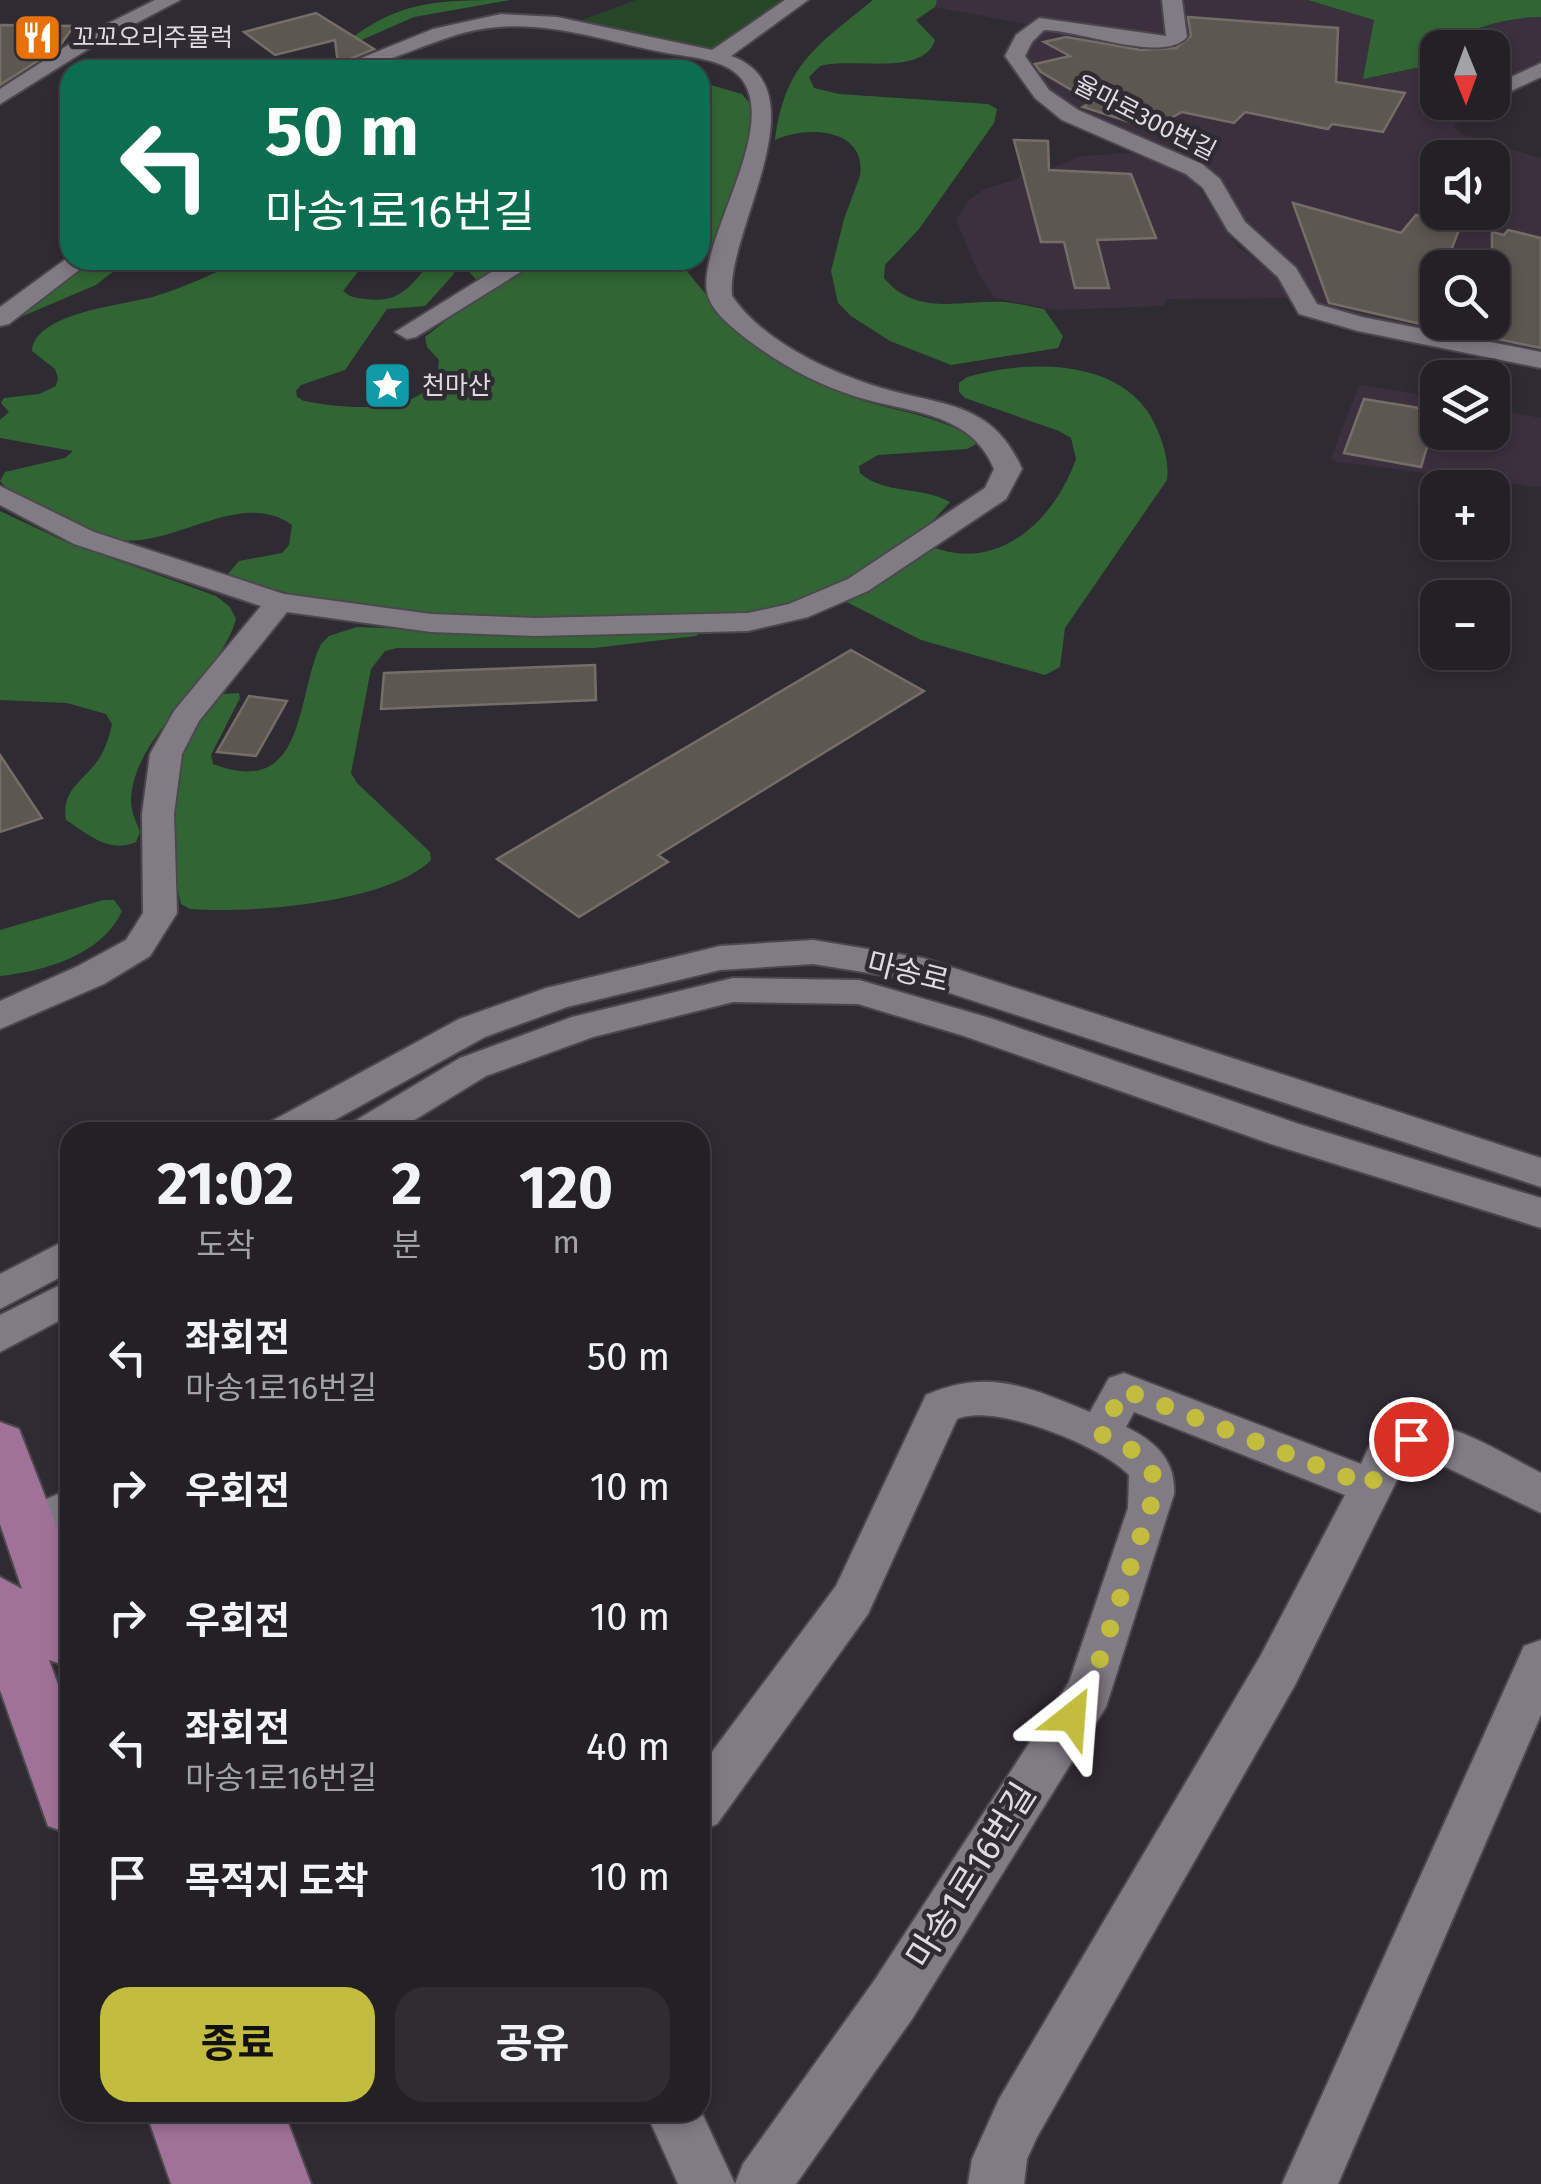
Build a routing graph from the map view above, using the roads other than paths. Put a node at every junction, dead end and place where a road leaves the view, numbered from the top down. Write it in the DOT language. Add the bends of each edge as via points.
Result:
graph roads {
  1 [pos="170,0"];
  2 [pos="798,0"];
  3 [pos="1172,0"];
  4 [pos="714,58"];
  5 [pos="369,60"];
  6 [pos="1541,70"];
  7 [pos="1510,85"];
  8 [pos="0,98"];
  9 [pos="66,270"];
  10 [pos="511,270"];
  11 [pos="708,270"];
  12 [pos="718,279"];
  13 [pos="0,319"];
  14 [pos="406,332"];
  15 [pos="1541,360"];
  16 [pos="0,494"];
  17 [pos="280,602"];
  18 [pos="0,1016"];
  19 [pos="301,1122"];
  20 [pos="382,1122"];
  21 [pos="1541,1174"];
  22 [pos="1541,1213"];
  23 [pos="60,1259"];
  24 [pos="0,1292"];
  25 [pos="60,1302"];
  26 [pos="0,1335"];
  27 [pos="1100,1434"];
  28 [pos="0,1445"];
  29 [pos="1370,1486"];
  30 [pos="1541,1494"];
  31 [pos="50,1517"];
  32 [pos="60,1579"];
  33 [pos="0,1603"];
  34 [pos="1541,1661"];
  35 [pos="60,1775"];
  36 [pos="710,1794"];
  37 [pos="184,2122"];
  38 [pos="252,2122"];
  39 [pos="678,2122"];
  40 [pos="206,2184"];
  41 [pos="276,2184"];
  42 [pos="707,2184"];
  43 [pos="763,2184"];
  44 [pos="996,2184"];
  45 [pos="1310,2184"];
  1 -- 8 [label="street" via="86,42"];
  2 -- 4 [label="street"];
  3 -- 15 [label="street, 율마로300번길" via="1172,41 1038,24 1016,48 1017,61 1070,116 1194,169 1212,184 1236,226 1288,272 1308,309"];
  4 -- 5 [label="street" via="516,19 473,24"];
  4 -- 12 [label="street" via="747,71 761,107 748,190"];
  6 -- 7 [label="street"];
  9 -- 13 [label="street"];
  10 -- 14 [label="street"];
  11 -- 12 [label="street"];
  12 -- 17 [label="street" via="730,310 789,356 866,392 969,420 991,434 1008,469 996,494 858,585 798,611 748,622 431,623"];
  16 -- 17 [label="street" via="84,538"];
  17 -- 18 [label="street" via="186,718 166,754 158,814 160,912 138,948"];
  19 -- 21 [label="street, 마송로" via="472,1028 559,998 720,958 812,952 910,968"];
  20 -- 22 [label="street, 마송로" via="473,1067 586,1026 733,990 859,992"];
  23 -- 24 [label="street"];
  25 -- 26 [label="street"];
  27 -- 29 [label="street" via="1124,1390"];
  27 -- 36 [label="street, 마송1로16번길" via="988,1396 941,1407 852,1600"];
  27 -- 43 [label="street, 마송1로16번길" via="1142,1458 1156,1482 1089,1692 893,2000"];
  28 -- 31 [label="main road"];
  29 -- 30 [label="street" via="1391,1449 1411,1439 1432,1440"];
  29 -- 44 [label="street" via="1278,1670 1018,2118"];
  31 -- 32 [label="main road"];
  33 -- 35 [label="main road"];
  34 -- 45 [label="street"];
  37 -- 40 [label="main road"];
  38 -- 41 [label="main road"];
  39 -- 42 [label="street"];
}
